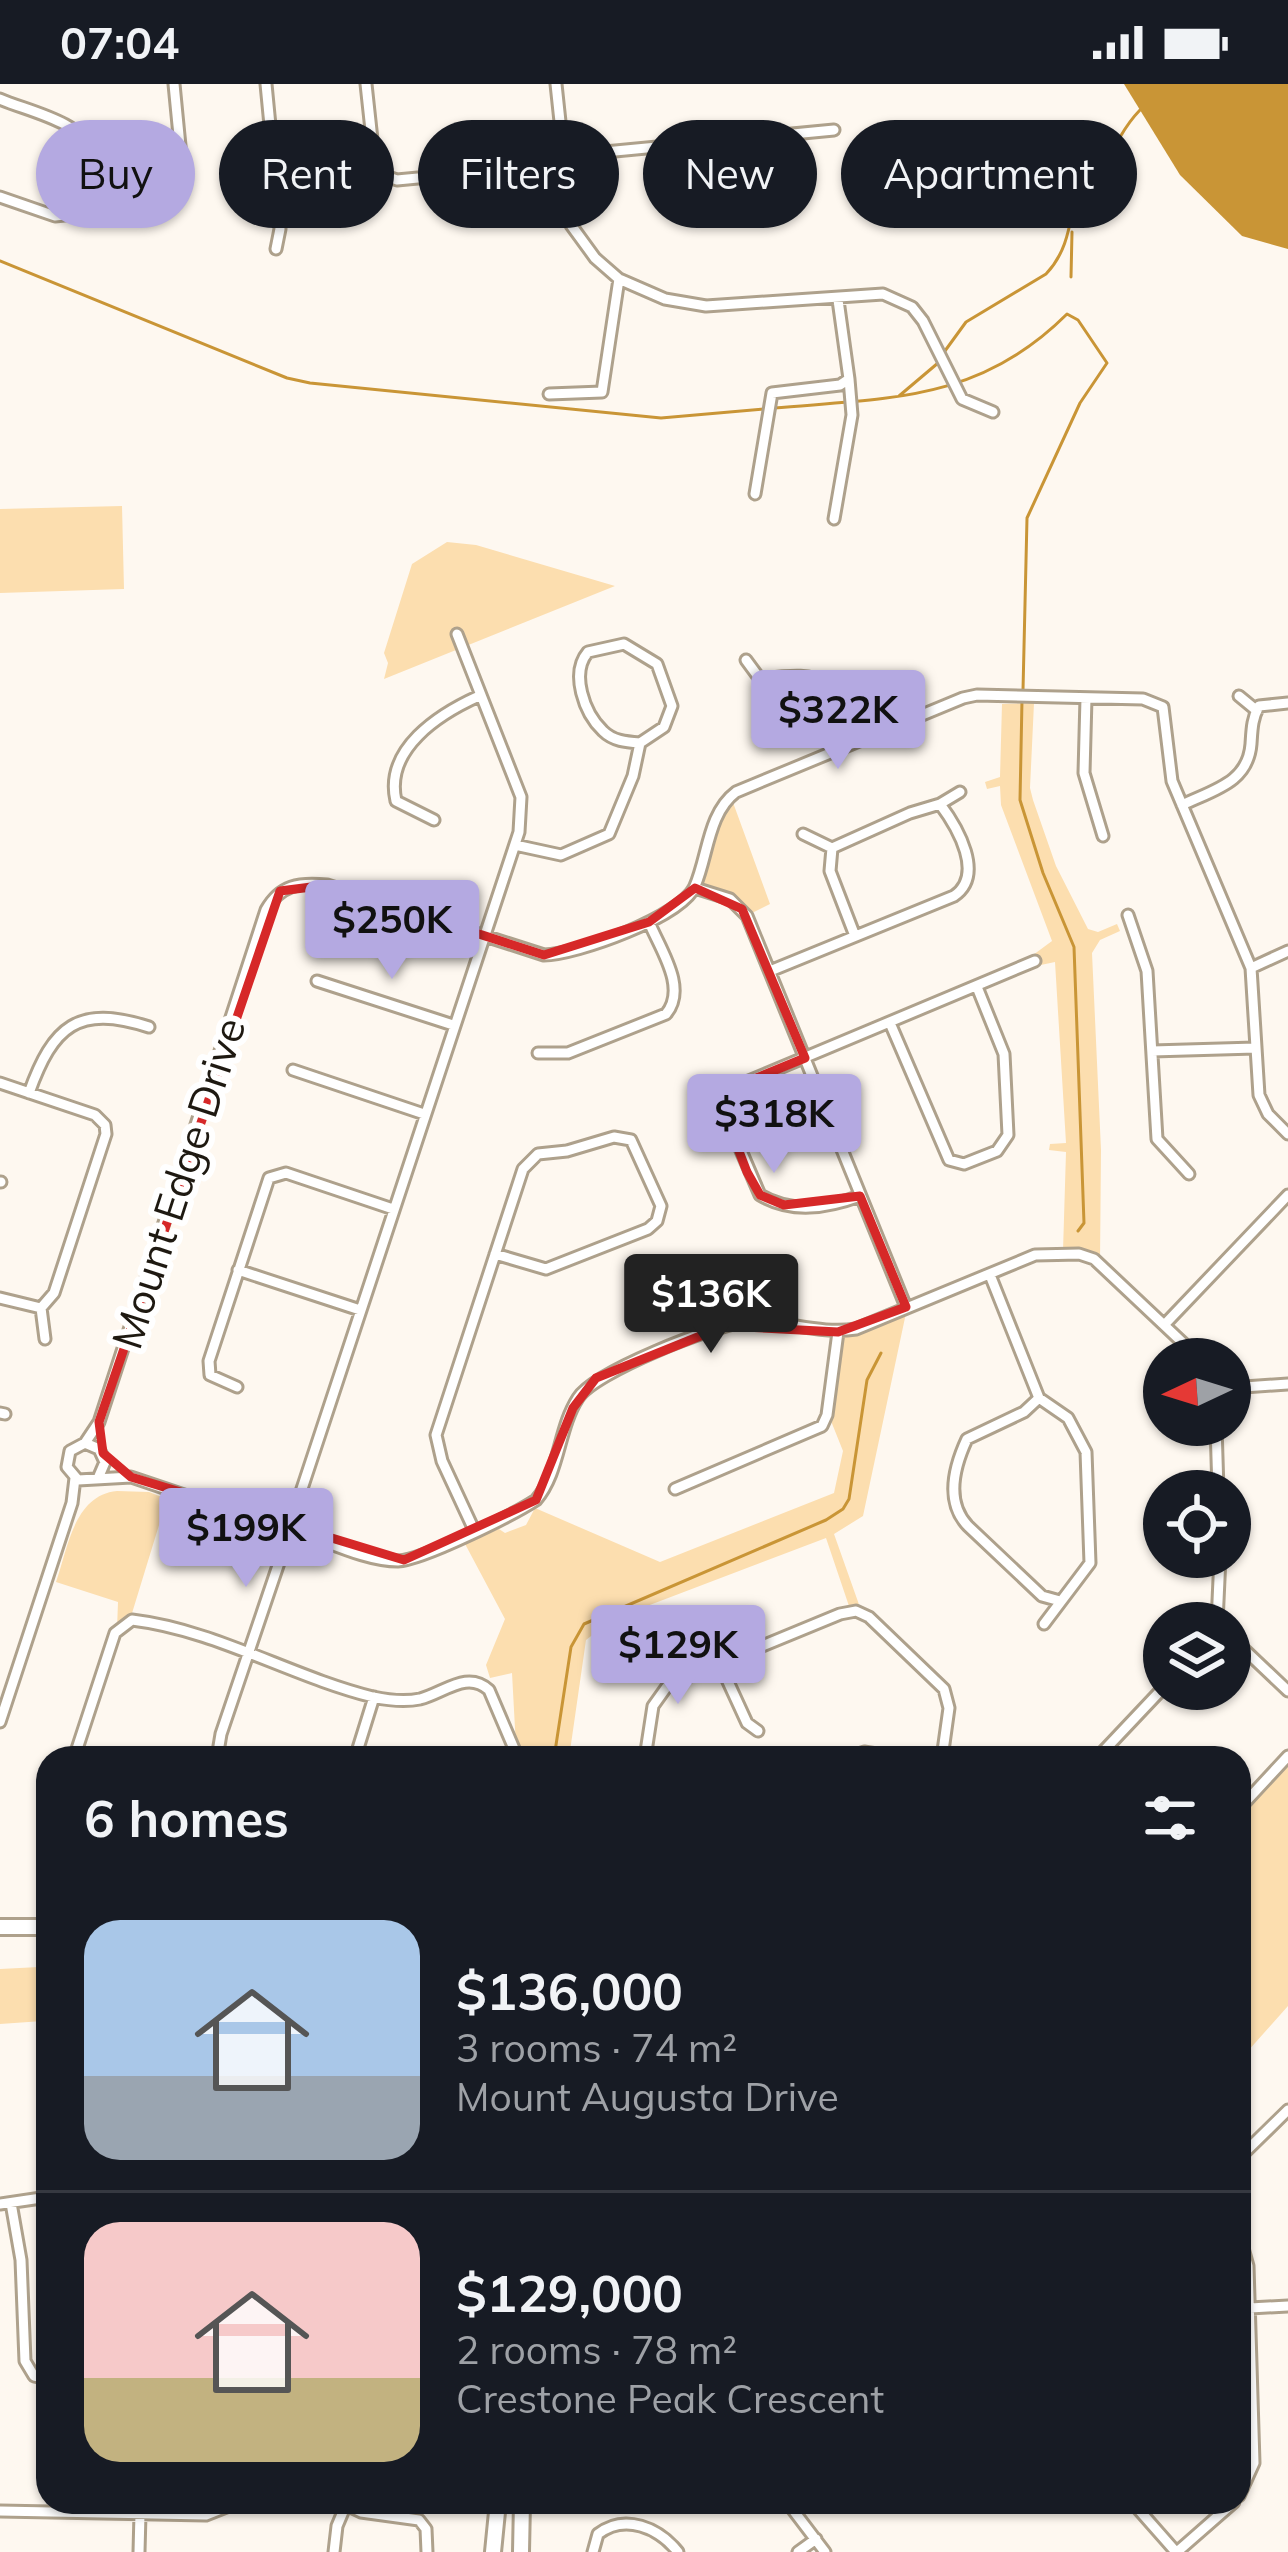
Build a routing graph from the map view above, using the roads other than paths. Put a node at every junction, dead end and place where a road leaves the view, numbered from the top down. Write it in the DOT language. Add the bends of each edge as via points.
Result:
graph roads {
  1 [pos="174,84"];
  2 [pos="266,84"];
  3 [pos="366,84"];
  4 [pos="556,84"];
  5 [pos="0,99"];
  6 [pos="51,120"];
  7 [pos="177,120"];
  8 [pos="560,120"];
  9 [pos="834,130"];
  10 [pos="619,151"];
  11 [pos="418,178"];
  12 [pos="0,197"];
  13 [pos="36,210"];
  14 [pos="572,228"];
  15 [pos="276,249"];
  16 [pos="619,279"];
  17 [pos="838,300"];
  18 [pos="849,379"];
  19 [pos="549,394"];
  20 [pos="993,412"];
  21 [pos="755,494"];
  22 [pos="834,519"];
  23 [pos="457,634"];
  24 [pos="746,659"];
  25 [pos="874,678"];
  26 [pos="837,694"];
  27 [pos="478,696"];
  28 [pos="1239,696"];
  29 [pos="1086,698"];
  30 [pos="1288,703"];
  31 [pos="1256,710"];
  32 [pos="855,741"];
  33 [pos="640,743"];
  34 [pos="960,792"];
  35 [pos="940,804"];
  36 [pos="1182,805"];
  37 [pos="434,820"];
  38 [pos="803,834"];
  39 [pos="1103,836"];
  40 [pos="515,845"];
  41 [pos="832,848"];
  42 [pos="694,888"];
  43 [pos="1128,915"];
  44 [pos="649,922"];
  45 [pos="483,936"];
  46 [pos="855,936"];
  47 [pos="1288,951"];
  48 [pos="1035,961"];
  49 [pos="1251,968"];
  50 [pos="770,970"];
  51 [pos="317,982"];
  52 [pos="977,987"];
  53 [pos="890,1022"];
  54 [pos="453,1025"];
  55 [pos="149,1027"];
  56 [pos="1255,1048"];
  57 [pos="1152,1051"];
  58 [pos="538,1053"];
  59 [pos="806,1058"];
  60 [pos="293,1070"];
  61 [pos="0,1083"];
  62 [pos="29,1093"];
  63 [pos="424,1114"];
  64 [pos="1288,1134"];
  65 [pos="1189,1174"];
  66 [pos="1288,1195"];
  67 [pos="860,1196"];
  68 [pos="393,1209"];
  69 [pos="495,1254"];
  70 [pos="238,1270"];
  71 [pos="990,1275"];
  72 [pos="0,1298"];
  73 [pos="906,1307"];
  74 [pos="41,1308"];
  75 [pos="360,1310"];
  76 [pos="1166,1323"];
  77 [pos="838,1332"];
  78 [pos="1180,1338"];
  79 [pos="45,1339"];
  80 [pos="1288,1384"];
  81 [pos="237,1387"];
  82 [pos="1251,1387"];
  83 [pos="1040,1399"];
  84 [pos="99,1422"];
  85 [pos="86,1443"];
  86 [pos="102,1454"];
  87 [pos="131,1477"];
  88 [pos="75,1478"];
  89 [pos="94,1478"];
  90 [pos="675,1489"];
  91 [pos="72,1503"];
  92 [pos="292,1519"];
  93 [pos="279,1527"];
  94 [pos="474,1530"];
  95 [pos="299,1532"];
  96 [pos="287,1539"];
  97 [pos="1060,1600"];
  98 [pos="1044,1624"];
  99 [pos="249,1653"];
  100 [pos="1251,1656"];
  101 [pos="719,1662"];
  102 [pos="1288,1691"];
  103 [pos="374,1697"];
  104 [pos="1143,1709"];
  105 [pos="0,1722"];
  106 [pos="758,1731"];
  107 [pos="78,1746"];
  108 [pos="221,1746"];
  109 [pos="359,1746"];
  110 [pos="513,1746"];
  111 [pos="647,1746"];
  112 [pos="944,1746"];
  113 [pos="1107,1746"];
  114 [pos="1288,1756"];
  115 [pos="1251,1796"];
  116 [pos="36,1928"];
  117 [pos="5,1929"];
  118 [pos="1288,2110"];
  119 [pos="1251,2146"];
  120 [pos="36,2199"];
  121 [pos="5,2204"];
  122 [pos="1288,2306"];
  123 [pos="1251,2308"];
  124 [pos="36,2377"];
  125 [pos="1251,2436"];
  126 [pos="1251,2469"];
  127 [pos="0,2512"];
  128 [pos="36,2513"];
  129 [pos="140,2514"];
  130 [pos="211,2514"];
  131 [pos="341,2514"];
  132 [pos="390,2514"];
  133 [pos="497,2514"];
  134 [pos="522,2514"];
  135 [pos="796,2514"];
  136 [pos="1143,2514"];
  137 [pos="1220,2514"];
  138 [pos="816,2540"];
  139 [pos="139,2552"];
  140 [pos="334,2552"];
  141 [pos="427,2552"];
  142 [pos="493,2552"];
  143 [pos="521,2552"];
  144 [pos="592,2552"];
  145 [pos="678,2552"];
  146 [pos="798,2552"];
  147 [pos="825,2552"];
  148 [pos="1177,2552"];
  1 -- 7 [label="street"];
  2 -- 15 [label="street"];
  3 -- 11 [label="street" via="382,175"];
  4 -- 8 [label="street"];
  5 -- 6 [label="street"];
  9 -- 10 [label="street"];
  12 -- 13 [label="street"];
  14 -- 16 [label="street"];
  16 -- 17 [label="street" via="706,306"];
  16 -- 19 [label="street" via="602,392"];
  17 -- 18 [label="street"];
  17 -- 20 [label="street" via="868,293 901,301 923,321 956,392"];
  18 -- 21 [label="street" via="772,393"];
  18 -- 22 [label="street" via="852,415"];
  23 -- 27 [label="street"];
  24 -- 26 [label="street" via="760,679 810,676"];
  25 -- 26 [label="street"];
  26 -- 32 [label="street"];
  27 -- 37 [label="street" via="433,720 398,770 396,801"];
  27 -- 40 [label="street" via="521,797"];
  28 -- 31 [label="street"];
  29 -- 32 [label="street" via="963,698"];
  29 -- 36 [label="street" via="1150,699 1163,707 1169,770"];
  29 -- 39 [label="street" via="1084,773"];
  30 -- 31 [label="street"];
  31 -- 36 [label="street" via="1240,776"];
  32 -- 42 [label="street" via="727,799"];
  33 -- 33 [label="street" via="670,718 664,679 637,649 598,646 578,668 590,711 604,733"];
  33 -- 40 [label="street" via="609,834 561,855"];
  34 -- 35 [label="street"];
  35 -- 41 [label="street"];
  35 -- 46 [label="street" via="970,866 966,886"];
  36 -- 49 [label="street"];
  38 -- 41 [label="street"];
  40 -- 45 [label="street"];
  41 -- 46 [label="street" via="830,871"];
  42 -- 44 [label="street"];
  42 -- 50 [label="street" via="737,904"];
  43 -- 57 [label="street" via="1147,971"];
  44 -- 45 [label="street" via="555,955"];
  44 -- 58 [label="street" via="675,986 672,1007 568,1053"];
  45 -- 54 [label="street"];
  45 -- 84 [label="street, Mount Edge Drive" via="326,885 280,891 266,910"];
  46 -- 50 [label="street"];
  47 -- 49 [label="street"];
  48 -- 52 [label="street"];
  49 -- 56 [label="street"];
  50 -- 59 [label="street"];
  51 -- 54 [label="street"];
  52 -- 53 [label="street"];
  52 -- 53 [label="street" via="1005,1061 1008,1135 998,1151 949,1160"];
  53 -- 59 [label="street"];
  54 -- 63 [label="street"];
  55 -- 62 [label="street" via="106,1016 77,1025 49,1045"];
  56 -- 57 [label="street"];
  56 -- 64 [label="street" via="1262,1105"];
  57 -- 65 [label="street" via="1157,1139"];
  59 -- 67 [label="street"];
  59 -- 67 [label="street" via="723,1097 747,1172 760,1195 784,1205 830,1207"];
  60 -- 63 [label="street"];
  61 -- 62 [label="street"];
  62 -- 74 [label="street" via="95,1115 106,1134 51,1301"];
  63 -- 68 [label="street"];
  66 -- 76 [label="street"];
  67 -- 73 [label="street"];
  68 -- 70 [label="street" via="273,1175"];
  68 -- 75 [label="street"];
  69 -- 69 [label="street" via="530,1157 631,1140 661,1206 648,1228 546,1269"];
  69 -- 94 [label="street" via="436,1435"];
  70 -- 75 [label="street"];
  70 -- 81 [label="street" via="208,1370"];
  71 -- 73 [label="street"];
  71 -- 76 [label="street" via="1041,1254 1086,1255"];
  71 -- 83 [label="street"];
  72 -- 74 [label="street"];
  73 -- 77 [label="street"];
  74 -- 79 [label="street"];
  75 -- 92 [label="street"];
  76 -- 78 [label="street"];
  77 -- 90 [label="street" via="822,1426"];
  77 -- 94 [label="street" via="766,1322 725,1326 596,1378 573,1408 543,1492"];
  80 -- 82 [label="street"];
  83 -- 97 [label="street" via="1068,1418 1086,1452 1090,1563"];
  83 -- 97 [label="street" via="967,1439 954,1497 968,1526 1042,1596"];
  84 -- 85 [label="street, Mount Edge Drive"];
  84 -- 86 [label="street, Mount Edge Drive"];
  85 -- 86 [label="street"];
  85 -- 88 [label="street, Mount Edge Drive" via="67,1459"];
  86 -- 87 [label="street"];
  86 -- 89 [label="street, Mount Edge Drive"];
  87 -- 89 [label="street"];
  87 -- 93 [label="street"];
  88 -- 89 [label="street"];
  88 -- 91 [label="street, Mount Edge Drive"];
  89 -- 91 [label="street, Mount Edge Drive"];
  91 -- 105 [label="street, Mount Edge Drive"];
  92 -- 93 [label="street"];
  92 -- 95 [label="street"];
  93 -- 96 [label="street"];
  94 -- 95 [label="street" via="398,1561"];
  95 -- 96 [label="street"];
  96 -- 99 [label="street"];
  97 -- 98 [label="street"];
  99 -- 103 [label="street"];
  99 -- 107 [label="street" via="125,1622"];
  99 -- 108 [label="street"];
  100 -- 102 [label="street"];
  101 -- 106 [label="street"];
  101 -- 111 [label="street" via="658,1695"];
  101 -- 112 [label="street" via="840,1614 863,1614 944,1689"];
  103 -- 109 [label="street"];
  103 -- 110 [label="street" via="420,1699 480,1682"];
  104 -- 113 [label="street"];
  114 -- 115 [label="street"];
  116 -- 117 [label="street"];
  118 -- 119 [label="street"];
  120 -- 121 [label="street"];
  121 -- 124 [label="street" via="21,2260 26,2361"];
  122 -- 123 [label="street"];
  125 -- 126 [label="street"];
  127 -- 128 [label="street"];
  129 -- 130 [label="street"];
  129 -- 139 [label="street"];
  131 -- 140 [label="street"];
  132 -- 141 [label="street" via="419,2520"];
  133 -- 142 [label="street"];
  134 -- 143 [label="street"];
  135 -- 138 [label="street"];
  136 -- 148 [label="street"];
  137 -- 148 [label="street"];
  138 -- 146 [label="street"];
  138 -- 147 [label="street"];
  144 -- 145 [label="street" via="603,2529 620,2526 652,2528"];
}
